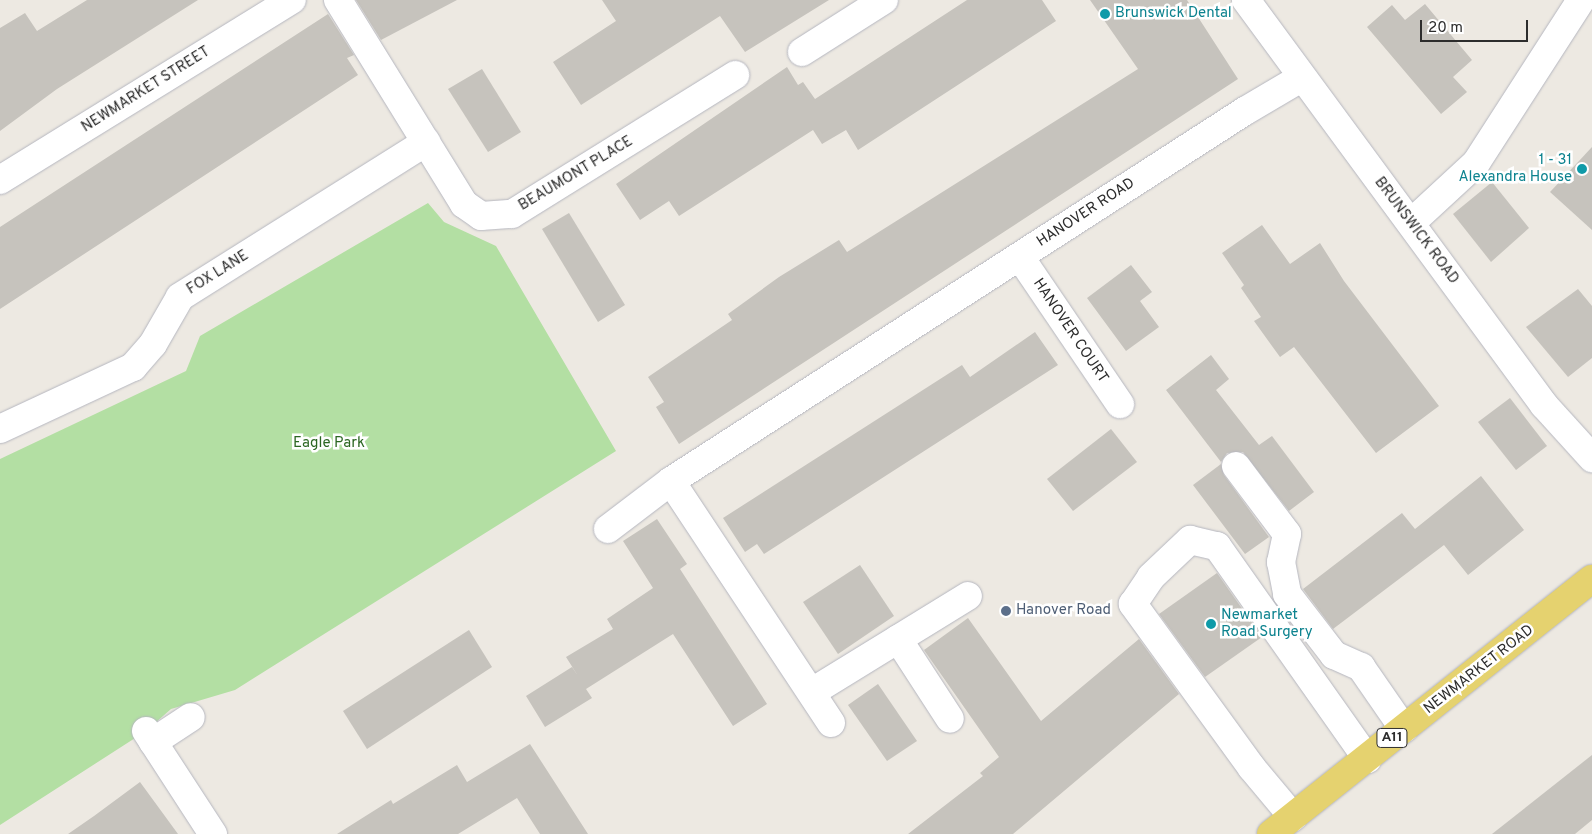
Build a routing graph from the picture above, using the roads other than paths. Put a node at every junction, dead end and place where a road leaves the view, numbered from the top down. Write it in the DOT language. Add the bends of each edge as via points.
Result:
graph roads {
  1 [pos="292,0"];
  2 [pos="338,0"];
  3 [pos="884,0"];
  4 [pos="1246,0"];
  5 [pos="1581,0"];
  6 [pos="802,52"];
  7 [pos="734,75"];
  8 [pos="1301,78"];
  9 [pos="426,142"];
  10 [pos="0,180"];
  11 [pos="1411,223"];
  12 [pos="1020,257"];
  13 [pos="1120,404"];
  14 [pos="0,429"];
  15 [pos="1592,458"];
  16 [pos="1236,466"];
  17 [pos="671,481"];
  18 [pos="608,529"];
  19 [pos="1591,581"];
  20 [pos="968,596"];
  21 [pos="898,639"];
  22 [pos="812,692"];
  23 [pos="191,717"];
  24 [pos="950,719"];
  25 [pos="831,724"];
  26 [pos="1404,728"];
  27 [pos="1367,758"];
  28 [pos="1292,817"];
  29 [pos="203,831"];
  30 [pos="1271,834"];
  1 -- 10 [label="street, NEWMARKET STREET"];
  2 -- 9 [label="street, BEAUMONT PLACE"];
  3 -- 6 [label="street"];
  4 -- 8 [label="street, BRUNSWICK ROAD"];
  5 -- 11 [label="street" via="1476,162"];
  7 -- 9 [label="street, BEAUMONT PLACE" via="512,214 481,216 464,204"];
  8 -- 11 [label="street, BRUNSWICK ROAD"];
  8 -- 12 [label="street, HANOVER ROAD"];
  9 -- 14 [label="street, FOX LANE" via="180,297 153,344 133,367"];
  11 -- 15 [label="street, BRUNSWICK ROAD" via="1544,405"];
  12 -- 13 [label="street, HANOVER COURT"];
  12 -- 17 [label="street, HANOVER ROAD"];
  16 -- 26 [label="street" via="1287,534 1281,562 1287,594 1334,654 1361,667"];
  17 -- 18 [label="street, HANOVER ROAD"];
  17 -- 22 [label="street"];
  19 -- 26 [label="main road, NEWMARKET ROAD / A11"];
  20 -- 21 [label="street"];
  21 -- 22 [label="street"];
  21 -- 24 [label="street"];
  22 -- 25 [label="street"];
  23 -- 29 [label="street" via="150,737"];
  26 -- 27 [label="main road, NEWMARKET ROAD / A11"];
  27 -- 28 [label="main road, NEWMARKET ROAD / A11"];
  27 -- 28 [label="street" via="1216,546 1190,540 1151,577 1133,604 1252,768"];
  28 -- 30 [label="main road, NEWMARKET ROAD / A11"];
}
